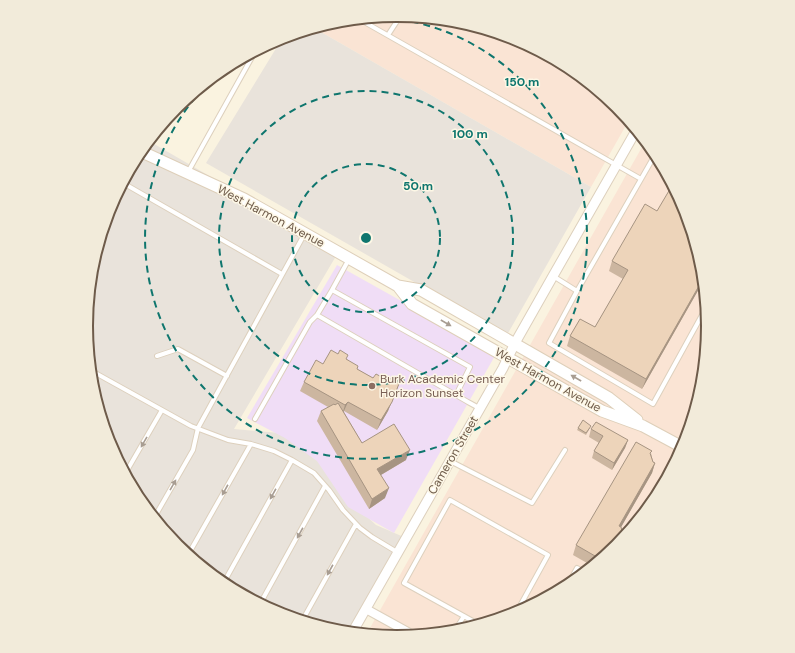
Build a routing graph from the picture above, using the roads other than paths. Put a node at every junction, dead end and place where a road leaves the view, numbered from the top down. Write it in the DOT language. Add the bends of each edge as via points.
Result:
graph roads {
  1 [pos="396,22"];
  2 [pos="368,24"];
  3 [pos="388,35"];
  4 [pos="250,60"];
  5 [pos="634,135"];
  6 [pos="146,154"];
  7 [pos="652,159"];
  8 [pos="617,164"];
  9 [pos="187,173"];
  10 [pos="641,179"];
  11 [pos="128,186"];
  12 [pos="305,233"];
  13 [pos="349,258"];
  14 [pos="282,274"];
  15 [pos="553,276"];
  16 [pos="398,286"];
  17 [pos="332,290"];
  18 [pos="577,291"];
  19 [pos="317,315"];
  20 [pos="701,316"];
  21 [pos="515,343"];
  22 [pos="157,356"];
  23 [pos="508,358"];
  24 [pos="97,375"];
  25 [pos="227,376"];
  26 [pos="456,395"];
  27 [pos="479,408"];
  28 [pos="162,410"];
  29 [pos="255,419"];
  30 [pos="644,426"];
  31 [pos="198,428"];
  32 [pos="251,444"];
  33 [pos="678,445"];
  34 [pos="565,450"];
  35 [pos="292,460"];
  36 [pos="450,461"];
  37 [pos="128,469"];
  38 [pos="325,486"];
  39 [pos="157,513"];
  40 [pos="356,524"];
  41 [pos="191,550"];
  42 [pos="398,552"];
  43 [pos="580,570"];
  44 [pos="573,576"];
  45 [pos="226,579"];
  46 [pos="262,600"];
  47 [pos="520,605"];
  48 [pos="366,609"];
  49 [pos="305,616"];
  50 [pos="464,616"];
  51 [pos="474,621"];
  52 [pos="459,625"];
  53 [pos="356,628"];
  54 [pos="405,631"];
  1 -- 3 [label="lane"];
  2 -- 3 [label="lane"];
  3 -- 8 [label="lane"];
  4 -- 9 [label="lane"];
  5 -- 8 [label="street, Cameron Street"];
  6 -- 9 [label="main road, West Harmon Avenue"];
  7 -- 10 [label="lane"];
  8 -- 10 [label="lane"];
  8 -- 15 [label="street, Cameron Street"];
  9 -- 12 [label="main road, West Harmon Avenue" via="244,199"];
  10 -- 18 [label="lane"];
  11 -- 14 [label="lane"];
  12 -- 13 [label="main road, West Harmon Avenue"];
  12 -- 14 [label="lane"];
  13 -- 16 [label="main road, West Harmon Avenue"];
  13 -- 17 [label="lane"];
  14 -- 25 [label="lane"];
  15 -- 18 [label="lane"];
  15 -- 21 [label="street, Cameron Street"];
  16 -- 21 [label="main road, West Harmon Avenue" via="421,290"];
  16 -- 23 [label="main road, West Harmon Avenue, one-way" via="412,304"];
  17 -- 19 [label="lane"];
  17 -- 26 [label="lane" via="470,367"];
  18 -- 20 [label="lane" via="549,343 653,404"];
  19 -- 26 [label="lane"];
  19 -- 29 [label="lane" via="310,322"];
  21 -- 23 [label="street, Cameron Street"];
  30 -- 21 [label="main road, West Harmon Avenue, one-way" via="609,398"];
  22 -- 25 [label="lane" via="178,349"];
  23 -- 27 [label="street, Cameron Street"];
  23 -- 30 [label="main road, West Harmon Avenue" via="602,411"];
  24 -- 28 [label="lane"];
  25 -- 31 [label="lane"];
  26 -- 27 [label="lane"];
  27 -- 36 [label="street, Cameron Street"];
  28 -- 31 [label="lane"];
  28 -- 37 [label="lane, one-way"];
  30 -- 33 [label="main road, West Harmon Avenue"];
  31 -- 32 [label="lane" via="228,440"];
  39 -- 31 [label="lane, one-way" via="193,450"];
  32 -- 35 [label="lane"];
  32 -- 41 [label="lane, one-way"];
  34 -- 36 [label="lane" via="532,503"];
  35 -- 38 [label="lane" via="314,473"];
  35 -- 45 [label="lane, one-way"];
  36 -- 42 [label="street, Cameron Street"];
  38 -- 40 [label="lane"];
  38 -- 46 [label="lane, one-way"];
  40 -- 42 [label="lane"];
  40 -- 49 [label="lane, one-way"];
  42 -- 48 [label="street, Cameron Street"];
  43 -- 44 [label="lane" via="577,568"];
  47 -- 50 [label="lane" via="548,554 450,500 404,583"];
  48 -- 53 [label="street, Cameron Street"];
  48 -- 54 [label="street"];
  50 -- 51 [label="lane"];
  50 -- 52 [label="lane"];
}
